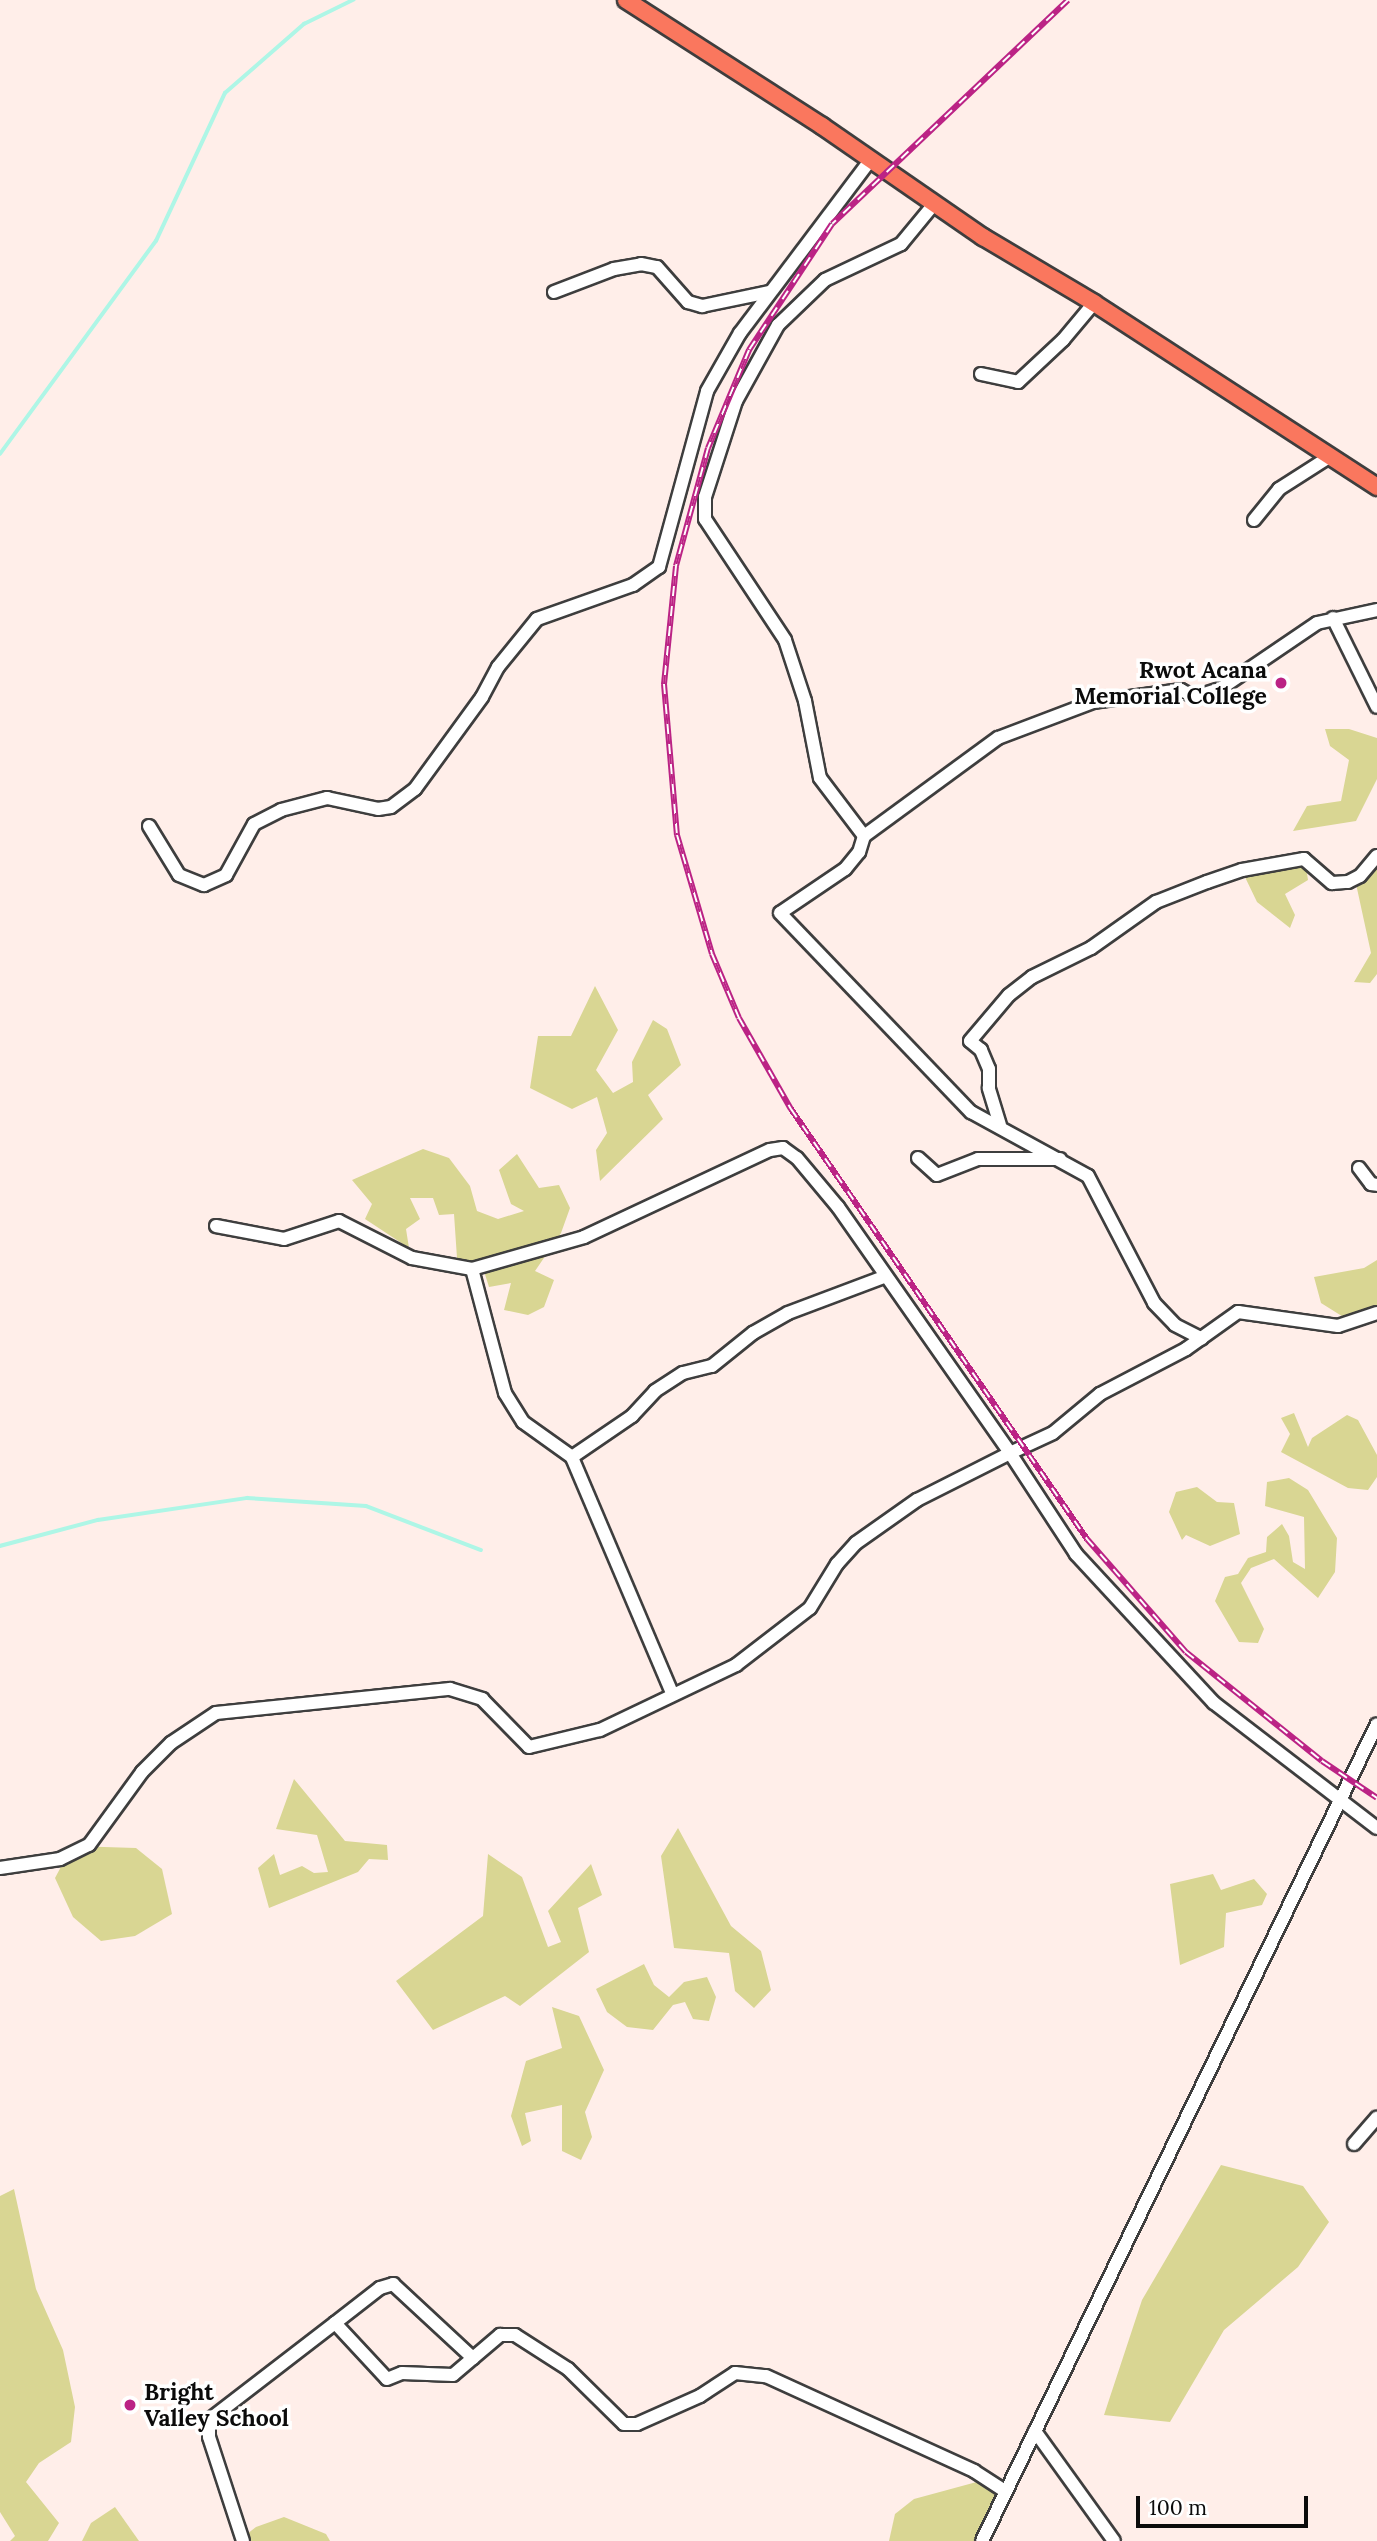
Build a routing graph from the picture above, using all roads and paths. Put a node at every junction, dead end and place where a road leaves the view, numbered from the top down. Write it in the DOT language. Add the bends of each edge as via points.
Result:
graph roads {
  1 [pos="626,0"];
  2 [pos="869,162"];
  3 [pos="933,204"];
  4 [pos="554,292"];
  5 [pos="769,292"];
  6 [pos="1094,303"];
  7 [pos="981,374"];
  8 [pos="1329,457"];
  9 [pos="1377,487"];
  10 [pos="1254,520"];
  11 [pos="1377,610"];
  12 [pos="1333,618"];
  13 [pos="1377,707"];
  14 [pos="149,826"];
  15 [pos="864,836"];
  16 [pos="1377,856"];
  17 [pos="1000,1125"];
  18 [pos="918,1158"];
  19 [pos="1062,1159"];
  20 [pos="1360,1168"];
  21 [pos="1377,1185"];
  22 [pos="216,1226"];
  23 [pos="472,1269"];
  24 [pos="884,1277"];
  25 [pos="1377,1313"];
  26 [pos="1202,1339"];
  27 [pos="1010,1453"];
  28 [pos="572,1457"];
  29 [pos="671,1693"];
  30 [pos="1377,1724"];
  31 [pos="1338,1800"];
  32 [pos="1377,1828"];
  33 [pos="0,1868"];
  34 [pos="1377,2118"];
  35 [pos="1354,2144"];
  36 [pos="335,2323"];
  37 [pos="473,2358"];
  38 [pos="1035,2431"];
  39 [pos="1006,2491"];
  40 [pos="243,2541"];
  41 [pos="982,2541"];
  42 [pos="1114,2541"];
  1 -- 2 [label="main road" via="822,126"];
  2 -- 3 [label="main road"];
  2 -- 5 [label="street"];
  3 -- 6 [label="main road"];
  3 -- 15 [label="street" via="901,244 825,280 770,336 736,401 703,511 785,640 805,701 820,778"];
  4 -- 5 [label="street" via="614,269 641,264 657,267 688,302 702,306"];
  5 -- 14 [label="street" via="707,391 659,566 633,585 537,619 498,667 482,697 415,789 391,807 378,810 327,799 281,810 254,824 226,875 204,885 180,874"];
  6 -- 7 [label="street" via="1018,382"];
  6 -- 8 [label="main road"];
  8 -- 9 [label="main road"];
  8 -- 10 [label="street" via="1279,489"];
  11 -- 12 [label="street"];
  12 -- 13 [label="street"];
  12 -- 15 [label="street" via="1303,631 1220,689 1195,697 1181,690 1093,702 998,738"];
  15 -- 17 [label="street" via="859,852 845,869 779,913 971,1112"];
  16 -- 17 [label="street" via="1360,876 1348,882 1332,883 1304,859 1242,870 1207,882 1156,902 1091,948 1032,977 1009,995 970,1041 981,1050 989,1069 989,1088"];
  17 -- 19 [label="street"];
  18 -- 19 [label="street" via="937,1175 978,1159"];
  19 -- 26 [label="street" via="1095,1183 1154,1303 1175,1325"];
  20 -- 21 [label="street" via="1371,1184"];
  22 -- 23 [label="street" via="284,1239 339,1221 412,1258"];
  23 -- 24 [label="street" via="584,1237 783,1148 838,1207"];
  23 -- 28 [label="street" via="505,1392 514,1409 532,1429"];
  24 -- 27 [label="street" via="945,1355"];
  24 -- 28 [label="street" via="788,1313 753,1333 712,1366 682,1373"];
  25 -- 26 [label="street" via="1338,1326 1245,1311 1225,1319"];
  26 -- 27 [label="street" via="1114,1385 1053,1433"];
  27 -- 29 [label="street" via="887,1520 848,1550 810,1608 727,1671"];
  27 -- 31 [label="street" via="1076,1554 1166,1655 1214,1703"];
  28 -- 29 [label="street"];
  29 -- 33 [label="street" via="600,1730 537,1747 517,1739 482,1699 450,1689 216,1713 171,1744 142,1772 89,1845 60,1859"];
  30 -- 31 [label="street"];
  31 -- 32 [label="street"];
  31 -- 38 [label="street" via="1226,2042"];
  34 -- 35 [label="street"];
  36 -- 37 [label="street" via="384,2378 402,2373 453,2375"];
  36 -- 37 [label="street" via="393,2284"];
  36 -- 40 [label="street" via="209,2420 209,2437"];
  37 -- 39 [label="street" via="500,2335 515,2335 568,2369 620,2422 631,2425 700,2396 735,2373 766,2376 962,2466"];
  38 -- 39 [label="street"];
  38 -- 42 [label="street"];
  39 -- 41 [label="street"];
}
